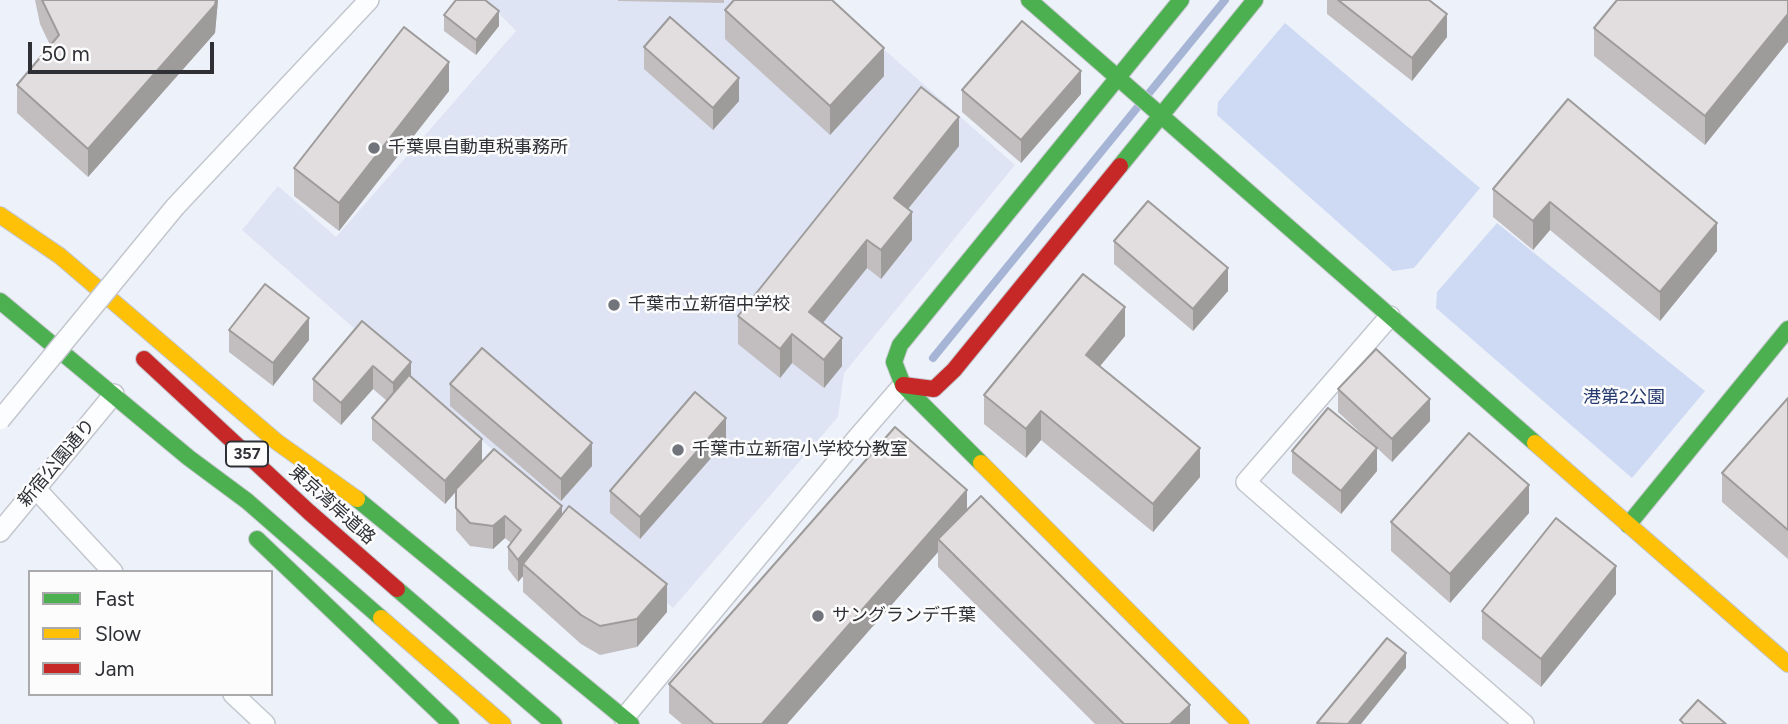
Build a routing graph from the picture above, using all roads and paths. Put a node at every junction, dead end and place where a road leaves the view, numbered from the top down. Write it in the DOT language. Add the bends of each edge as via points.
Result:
graph roads {
  1 [pos="369,0"];
  2 [pos="1029,0"];
  3 [pos="1181,0"];
  4 [pos="1255,0"];
  5 [pos="1118,77"];
  6 [pos="1160,117"];
  7 [pos="0,215"];
  8 [pos="0,220"];
  9 [pos="37,260"];
  10 [pos="75,296"];
  11 [pos="0,301"];
  12 [pos="1390,316"];
  13 [pos="104,323"];
  14 [pos="1788,329"];
  15 [pos="133,350"];
  16 [pos="904,385"];
  17 [pos="114,394"];
  18 [pos="0,420"];
  19 [pos="189,458"];
  20 [pos="36,489"];
  21 [pos="222,502"];
  22 [pos="1628,525"];
  23 [pos="249,531"];
  24 [pos="0,532"];
  25 [pos="111,570"];
  26 [pos="1788,664"];
  27 [pos="235,696"];
  28 [pos="437,719"];
  29 [pos="628,721"];
  30 [pos="265,724"];
  31 [pos="503,724"];
  32 [pos="554,724"];
  33 [pos="1241,724"];
  34 [pos="1524,724"];
  1 -- 18 [label="street, bridge" via="176,207"];
  2 -- 5 [label="main road"];
  3 -- 5 [label="main road"];
  4 -- 6 [label="main road"];
  5 -- 6 [label="main road"];
  5 -- 16 [label="main road" via="900,345 894,362"];
  6 -- 12 [label="main road"];
  6 -- 16 [label="main road" via="954,370 933,389"];
  7 -- 29 [label="main road, 357" via="60,256 277,442 368,507"];
  8 -- 9 [label="main road"];
  10 -- 13 [label="main road"];
  11 -- 17 [label="main road, 357"];
  12 -- 22 [label="main road"];
  12 -- 34 [label="street" via="1246,482"];
  14 -- 22 [label="main road"];
  15 -- 32 [label="main road, 東京湾岸道路 / 357" via="309,512"];
  16 -- 29 [label="street"];
  16 -- 33 [label="main road"];
  17 -- 19 [label="main road, 357"];
  17 -- 20 [label="street, 新宿公園通り"];
  19 -- 21 [label="main road, 357"];
  19 -- 31 [label="main road, 357" via="247,501"];
  20 -- 24 [label="street, 新宿公園通り"];
  20 -- 25 [label="street"];
  22 -- 26 [label="main road"];
  23 -- 28 [label="main road"];
  27 -- 30 [label="street"];
}
